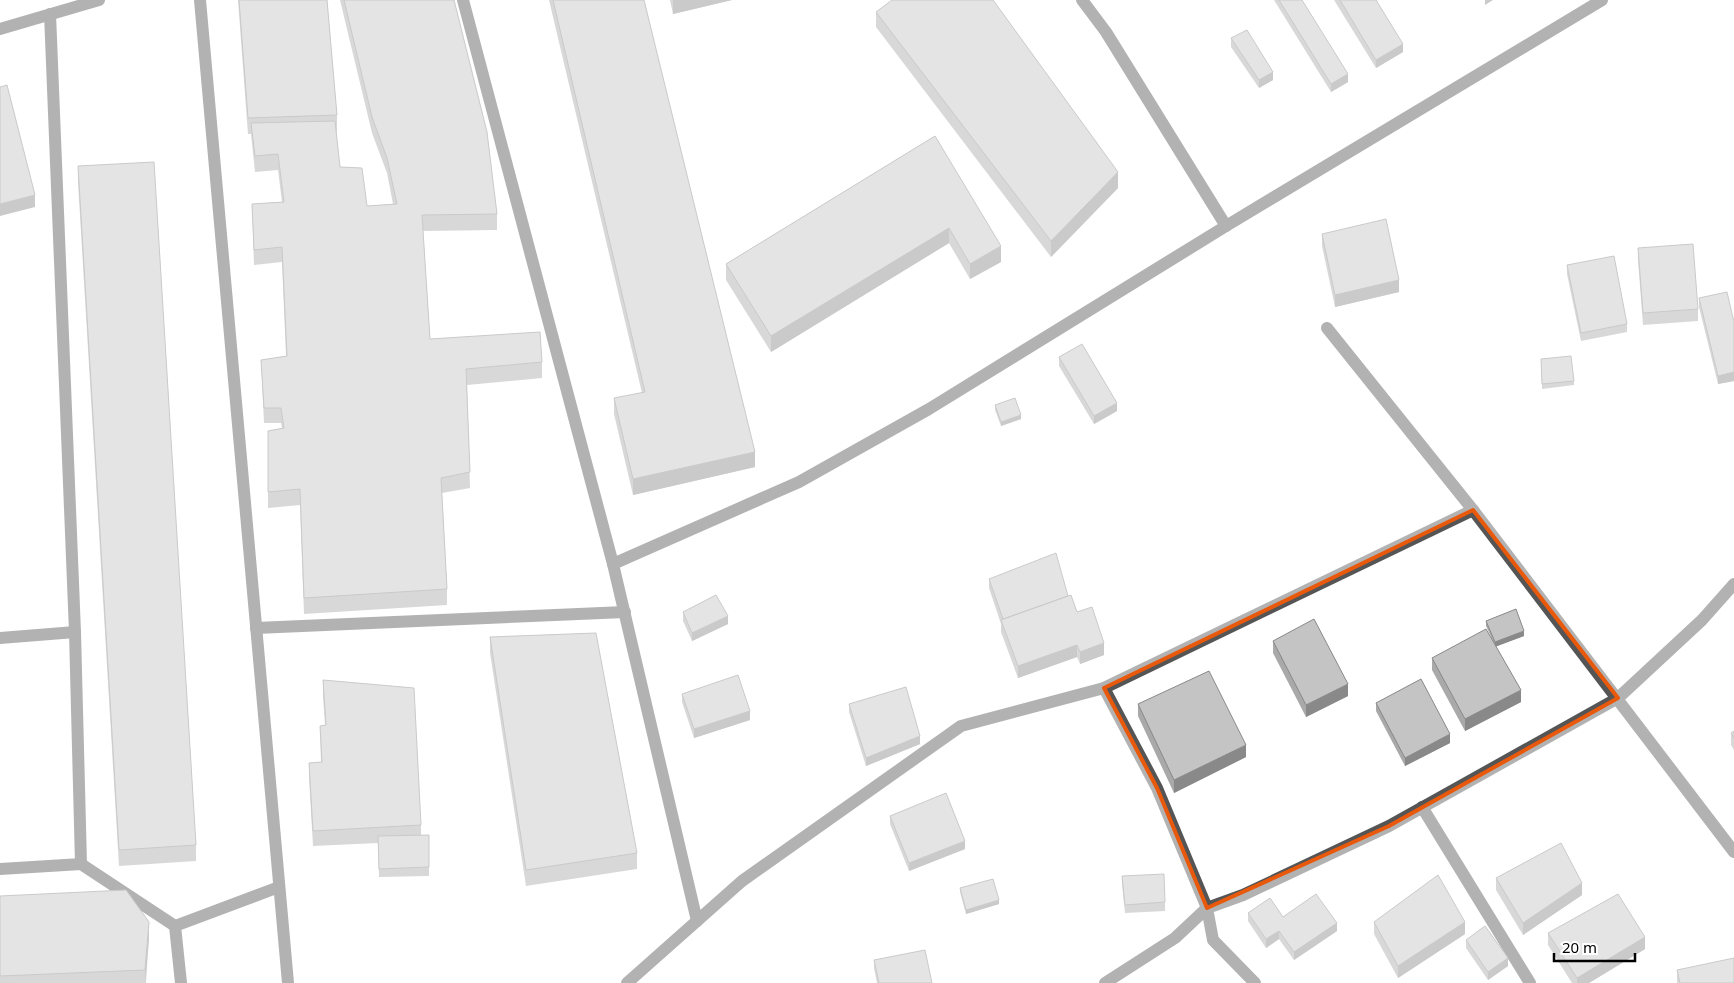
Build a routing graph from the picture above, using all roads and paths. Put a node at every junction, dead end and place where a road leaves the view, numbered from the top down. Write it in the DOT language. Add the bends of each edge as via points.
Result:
graph roads {
  1 [pos="99,0"];
  2 [pos="200,0"];
  3 [pos="463,0"];
  4 [pos="1082,0"];
  5 [pos="1602,0"];
  6 [pos="50,14"];
  7 [pos="0,29"];
  8 [pos="1226,226"];
  9 [pos="1326,328"];
  10 [pos="1474,510"];
  11 [pos="613,564"];
  12 [pos="1734,584"];
  13 [pos="625,612"];
  14 [pos="256,628"];
  15 [pos="74,632"];
  16 [pos="0,638"];
  17 [pos="1104,688"];
  18 [pos="1618,698"];
  19 [pos="1422,807"];
  20 [pos="1734,852"];
  21 [pos="81,864"];
  22 [pos="0,869"];
  23 [pos="279,887"];
  24 [pos="1207,908"];
  25 [pos="698,921"];
  26 [pos="175,926"];
  27 [pos="181,983"];
  28 [pos="288,983"];
  29 [pos="627,983"];
  30 [pos="1105,983"];
  31 [pos="1255,983"];
  32 [pos="1530,983"];
  1 -- 6 [label="street"];
  2 -- 14 [label="street"];
  3 -- 11 [label="street"];
  4 -- 8 [label="street" via="1106,32"];
  5 -- 8 [label="street"];
  6 -- 7 [label="street"];
  6 -- 15 [label="street"];
  8 -- 11 [label="street" via="929,409 799,482"];
  9 -- 10 [label="street"];
  10 -- 17 [label="street"];
  10 -- 18 [label="street"];
  11 -- 13 [label="street"];
  12 -- 18 [label="street" via="1702,620"];
  13 -- 14 [label="street"];
  13 -- 25 [label="street"];
  14 -- 23 [label="street"];
  15 -- 16 [label="street"];
  15 -- 21 [label="street"];
  17 -- 24 [label="street" via="1156,788"];
  17 -- 25 [label="street" via="961,726 742,881"];
  18 -- 19 [label="street"];
  18 -- 20 [label="street"];
  19 -- 24 [label="street" via="1243,895"];
  19 -- 32 [label="street"];
  21 -- 22 [label="street"];
  21 -- 26 [label="street"];
  23 -- 26 [label="street"];
  23 -- 28 [label="street"];
  24 -- 30 [label="street" via="1175,938"];
  24 -- 31 [label="street" via="1213,940"];
  25 -- 29 [label="street"];
  26 -- 27 [label="street"];
}
